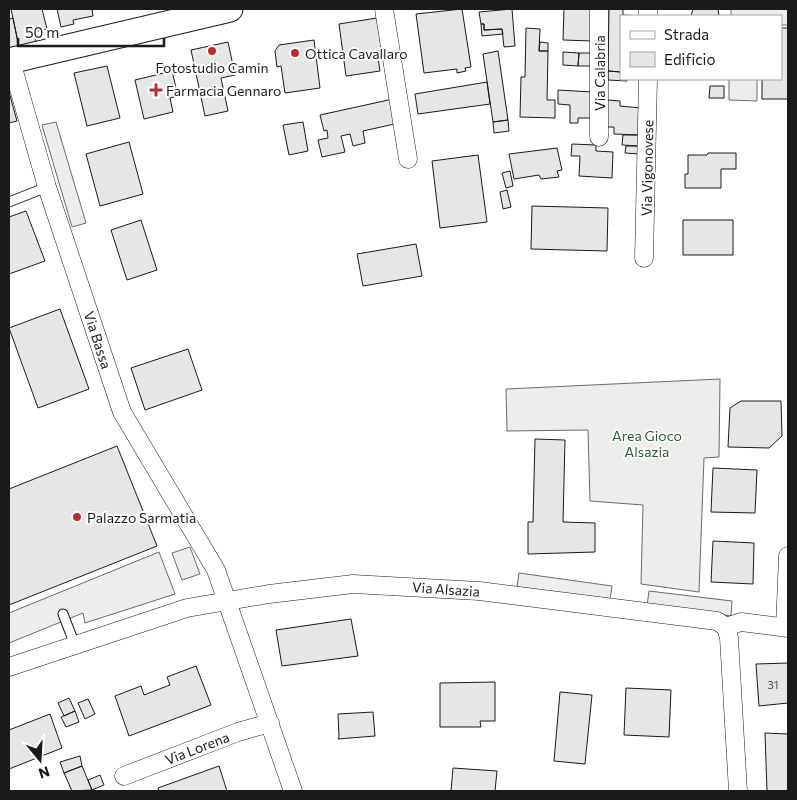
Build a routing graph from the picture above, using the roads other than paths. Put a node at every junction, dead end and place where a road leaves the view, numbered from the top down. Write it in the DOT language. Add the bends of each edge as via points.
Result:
graph roads {
  1 [pos="230,9"];
  2 [pos="384,9"];
  3 [pos="599,9"];
  4 [pos="10,61"];
  5 [pos="648,80"];
  6 [pos="599,137"];
  7 [pos="408,159"];
  8 [pos="47,187"];
  9 [pos="9,202"];
  10 [pos="644,258"];
  11 [pos="788,556"];
  12 [pos="228,602"];
  13 [pos="63,614"];
  14 [pos="786,627"];
  15 [pos="726,628"];
  16 [pos="74,645"];
  17 [pos="9,666"];
  18 [pos="270,723"];
  19 [pos="124,776"];
  20 [pos="293,791"];
  21 [pos="738,791"];
  1 -- 4 [label="main road"];
  2 -- 7 [label="street"];
  3 -- 6 [label="street, Via Calabria"];
  4 -- 8 [label="street, Via Bassa"];
  5 -- 10 [label="street, Via Vigonovese"];
  8 -- 9 [label="lane"];
  8 -- 12 [label="street, Via Bassa" via="122,412 204,547"];
  11 -- 14 [label="street"];
  12 -- 15 [label="street, Via Alsazia" via="353,584 425,586 718,621"];
  12 -- 16 [label="street, Via Alsazia" via="187,608"];
  12 -- 18 [label="street"];
  13 -- 16 [label="lane"];
  14 -- 15 [label="street" via="741,622"];
  15 -- 21 [label="street"];
  16 -- 17 [label="street, Via Alsazia"];
  18 -- 19 [label="street, Via Lorena"];
  18 -- 20 [label="street"];
}
